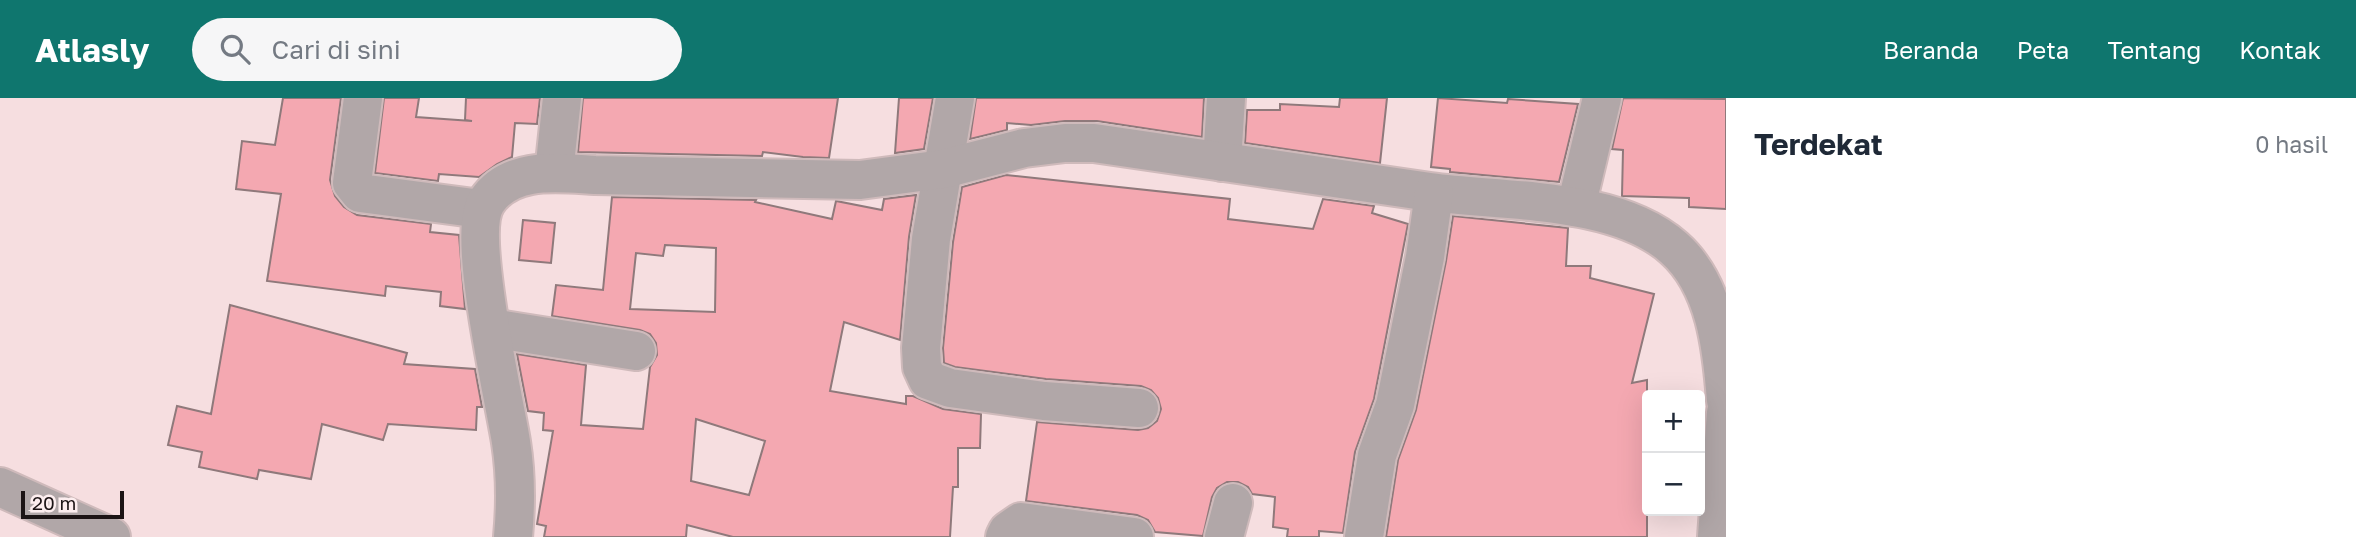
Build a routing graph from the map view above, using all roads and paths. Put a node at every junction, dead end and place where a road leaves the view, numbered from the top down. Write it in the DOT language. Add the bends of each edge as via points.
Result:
graph roads {
  1 [pos="363,98"];
  2 [pos="562,98"];
  3 [pos="954,98"];
  4 [pos="1226,98"];
  5 [pos="1602,98"];
  6 [pos="1222,162"];
  7 [pos="943,169"];
  8 [pos="554,173"];
  9 [pos="1434,192"];
  10 [pos="1576,207"];
  11 [pos="481,209"];
  12 [pos="491,328"];
  13 [pos="636,351"];
  14 [pos="1726,400"];
  15 [pos="1139,408"];
  16 [pos="1726,412"];
  17 [pos="0,487"];
  18 [pos="111,537"];
  19 [pos="513,537"];
  20 [pos="1005,537"];
  21 [pos="1134,537"];
  22 [pos="1364,537"];
  23 [pos="1717,537"];
  1 -- 11 [label="street" via="352,183 355,189"];
  2 -- 8 [label="street"];
  3 -- 7 [label="street"];
  4 -- 6 [label="street"];
  5 -- 10 [label="street"];
  6 -- 7 [label="street" via="1065,143 1024,148"];
  6 -- 9 [label="street"];
  7 -- 8 [label="street" via="860,180"];
  7 -- 15 [label="street" via="921,348 928,380 950,388 1044,401"];
  8 -- 11 [label="street" via="507,183"];
  9 -- 10 [label="street"];
  9 -- 22 [label="street" via="1401,378 1377,455"];
  10 -- 14 [label="street" via="1649,232 1675,249 1694,273 1713,316"];
  11 -- 12 [label="street" via="478,232"];
  12 -- 13 [label="street"];
  12 -- 19 [label="street" via="516,481"];
  16 -- 23 [label="street"];
  17 -- 18 [label="street"];
  20 -- 21 [label="street" via="1021,522"];
}
